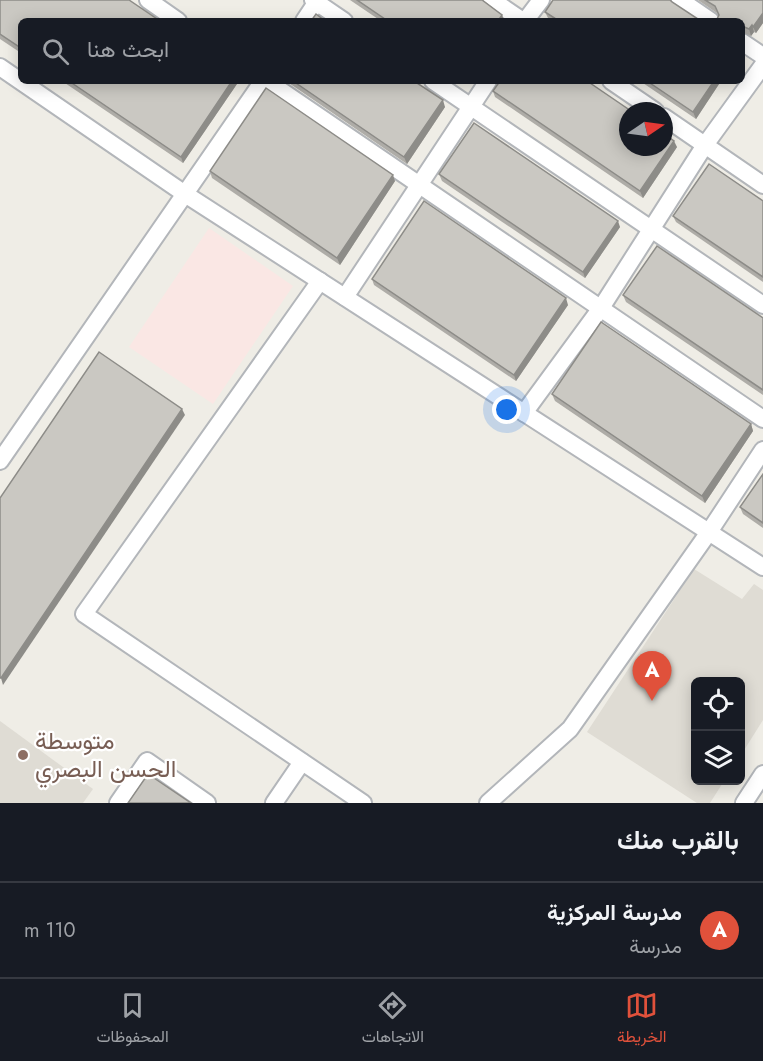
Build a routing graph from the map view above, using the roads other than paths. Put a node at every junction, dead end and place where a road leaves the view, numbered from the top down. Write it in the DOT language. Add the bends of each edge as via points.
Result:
graph roads {
  1 [pos="148,0"];
  2 [pos="492,0"];
  3 [pos="541,0"];
  4 [pos="680,0"];
  5 [pos="316,1"];
  6 [pos="174,18"];
  7 [pos="306,18"];
  8 [pos="340,18"];
  9 [pos="519,18"];
  10 [pos="526,18"];
  11 [pos="707,18"];
  12 [pos="745,44"];
  13 [pos="763,56"];
  14 [pos="763,65"];
  15 [pos="0,67"];
  16 [pos="18,79"];
  17 [pos="25,84"];
  18 [pos="263,84"];
  19 [pos="269,84"];
  20 [pos="436,84"];
  21 [pos="486,84"];
  22 [pos="615,84"];
  23 [pos="642,102"];
  24 [pos="471,107"];
  25 [pos="673,123"];
  26 [pos="705,145"];
  27 [pos="419,185"];
  28 [pos="763,185"];
  29 [pos="185,194"];
  30 [pos="651,229"];
  31 [pos="320,281"];
  32 [pos="345,297"];
  33 [pos="763,305"];
  34 [pos="601,308"];
  35 [pos="524,412"];
  36 [pos="763,419"];
  37 [pos="763,450"];
  38 [pos="0,461"];
  39 [pos="709,532"];
  40 [pos="763,567"];
  41 [pos="302,762"];
  42 [pos="763,774"];
  43 [pos="753,799"];
  44 [pos="118,803"];
  45 [pos="207,803"];
  46 [pos="274,803"];
  47 [pos="363,803"];
  48 [pos="488,803"];
  1 -- 6 [label="street"];
  2 -- 9 [label="street"];
  3 -- 10 [label="street"];
  4 -- 11 [label="street"];
  5 -- 7 [label="street"];
  5 -- 8 [label="street"];
  12 -- 13 [label="street"];
  14 -- 26 [label="street"];
  15 -- 16 [label="street"];
  17 -- 29 [label="street"];
  18 -- 29 [label="street"];
  19 -- 27 [label="street"];
  20 -- 24 [label="street"];
  21 -- 24 [label="street"];
  22 -- 23 [label="street"];
  24 -- 27 [label="street"];
  24 -- 30 [label="street"];
  25 -- 26 [label="street"];
  26 -- 28 [label="street"];
  26 -- 30 [label="street"];
  27 -- 32 [label="street"];
  27 -- 34 [label="street"];
  29 -- 31 [label="street"];
  29 -- 38 [label="street"];
  30 -- 33 [label="street"];
  30 -- 34 [label="street"];
  31 -- 32 [label="street"];
  31 -- 41 [label="street" via="84,615"];
  32 -- 35 [label="street"];
  34 -- 35 [label="street"];
  34 -- 36 [label="street"];
  35 -- 39 [label="street"];
  37 -- 39 [label="street"];
  39 -- 40 [label="street"];
  39 -- 48 [label="street" via="570,729"];
  41 -- 46 [label="street"];
  41 -- 47 [label="street"];
  42 -- 43 [label="street"];
  44 -- 45 [label="street" via="147,761"];
}
